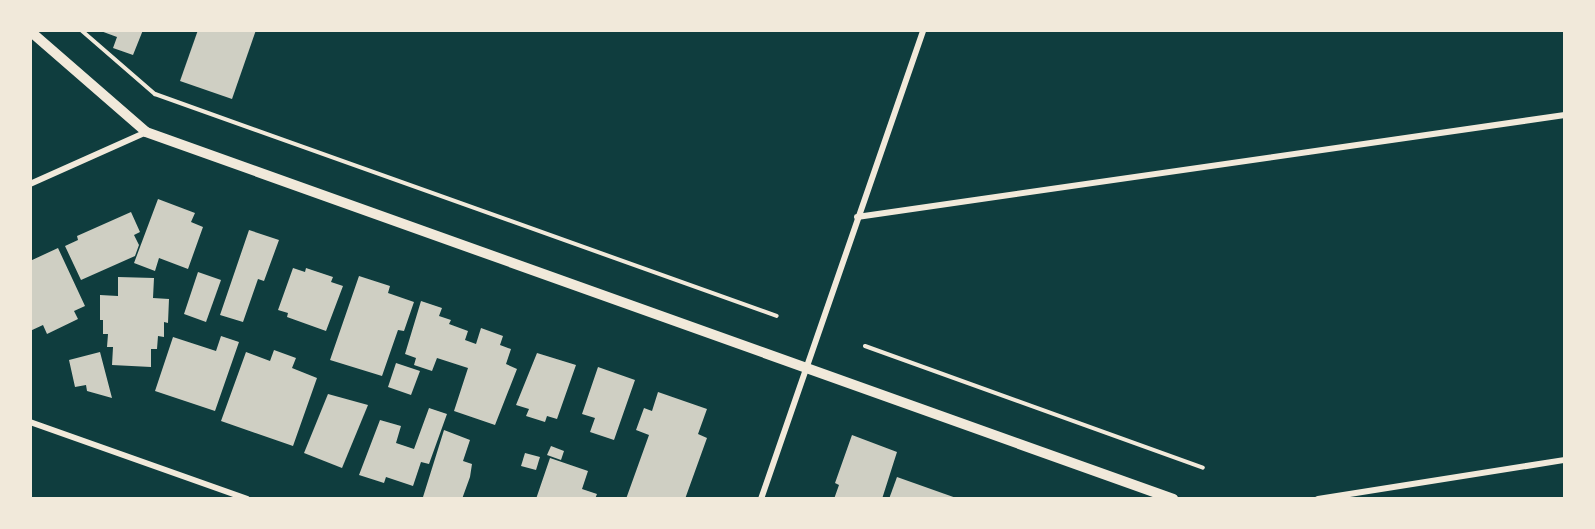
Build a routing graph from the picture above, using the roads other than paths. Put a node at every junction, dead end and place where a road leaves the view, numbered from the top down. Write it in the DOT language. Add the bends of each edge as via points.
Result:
graph roads {
  1 [pos="924,30"];
  2 [pos="30,31"];
  3 [pos="1565,115"];
  4 [pos="146,132"];
  5 [pos="30,184"];
  6 [pos="857,217"];
  7 [pos="808,368"];
  8 [pos="30,422"];
  9 [pos="1565,460"];
  10 [pos="247,499"];
  11 [pos="761,499"];
  12 [pos="1173,499"];
  13 [pos="1318,499"];
  1 -- 6 [label="street"];
  2 -- 4 [label="street"];
  3 -- 6 [label="street"];
  4 -- 5 [label="street"];
  4 -- 7 [label="street"];
  6 -- 7 [label="street"];
  7 -- 11 [label="street"];
  7 -- 12 [label="street"];
  8 -- 10 [label="street"];
  9 -- 13 [label="street"];
}
